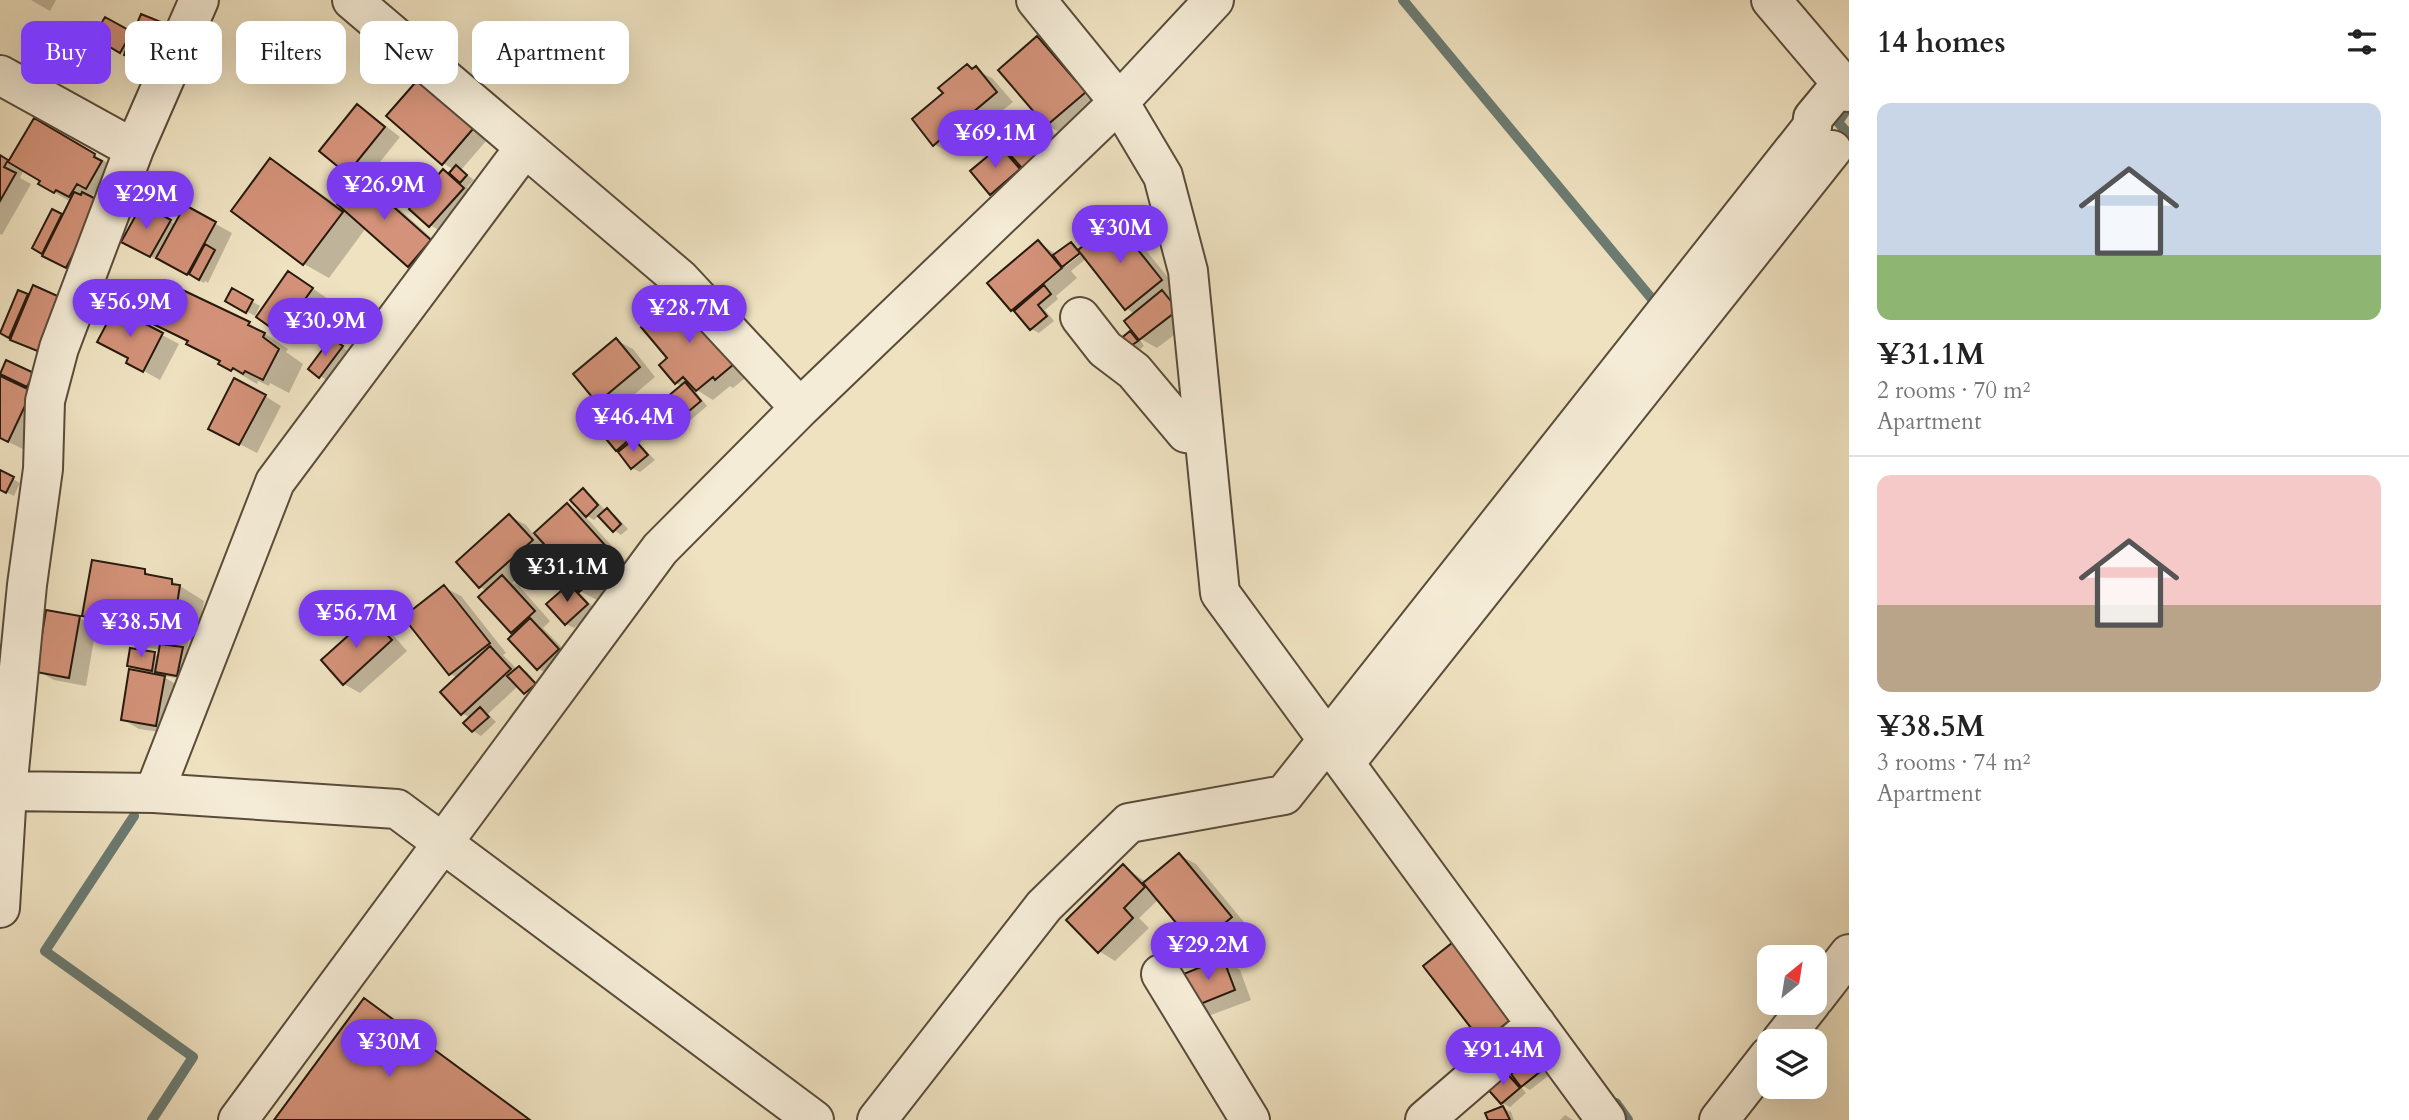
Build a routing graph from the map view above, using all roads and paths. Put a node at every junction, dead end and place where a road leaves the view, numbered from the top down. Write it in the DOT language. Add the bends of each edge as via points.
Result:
graph roads {
  1 [pos="199,0"];
  2 [pos="352,0"];
  3 [pos="1036,0"];
  4 [pos="1214,0"];
  5 [pos="1771,0"];
  6 [pos="0,75"];
  7 [pos="1845,87"];
  8 [pos="1119,102"];
  9 [pos="525,147"];
  10 [pos="134,149"];
  11 [pos="1831,149"];
  12 [pos="1080,317"];
  13 [pos="800,408"];
  14 [pos="1204,436"];
  15 [pos="1336,751"];
  16 [pos="4,790"];
  17 [pos="154,793"];
  18 [pos="441,844"];
  19 [pos="0,908"];
  20 [pos="1849,954"];
  21 [pos="1161,974"];
  22 [pos="1827,982"];
  23 [pos="1802,1015"];
  24 [pos="1536,1024"];
  25 [pos="1790,1029"];
  26 [pos="1757,1071"];
  27 [pos="238,1120"];
  28 [pos="814,1120"];
  29 [pos="877,1120"];
  30 [pos="1250,1120"];
  31 [pos="1425,1120"];
  32 [pos="1606,1120"];
  33 [pos="1719,1120"];
  1 -- 10 [label="street"];
  2 -- 9 [label="street"];
  3 -- 8 [label="street"];
  4 -- 8 [label="street"];
  5 -- 7 [label="street"];
  6 -- 10 [label="street"];
  7 -- 11 [label="street" via="1813,118"];
  8 -- 13 [label="street"];
  8 -- 14 [label="street" via="1163,176 1188,271"];
  9 -- 13 [label="street" via="680,279"];
  9 -- 17 [label="street" via="275,482"];
  10 -- 16 [label="street" via="59,348 45,401 43,469"];
  11 -- 15 [label="street"];
  12 -- 14 [label="street" via="1186,433"];
  13 -- 18 [label="street" via="660,549"];
  14 -- 15 [label="street" via="1220,593"];
  15 -- 24 [label="street"];
  15 -- 29 [label="street" via="1284,795 1129,823 1044,906"];
  16 -- 17 [label="street"];
  16 -- 19 [label="street"];
  17 -- 18 [label="street" via="397,809"];
  18 -- 27 [label="street"];
  18 -- 28 [label="street"];
  20 -- 22 [label="street"];
  21 -- 30 [label="street"];
  23 -- 25 [label="street"];
  24 -- 31 [label="street"];
  24 -- 32 [label="street"];
  26 -- 33 [label="street"];
}
